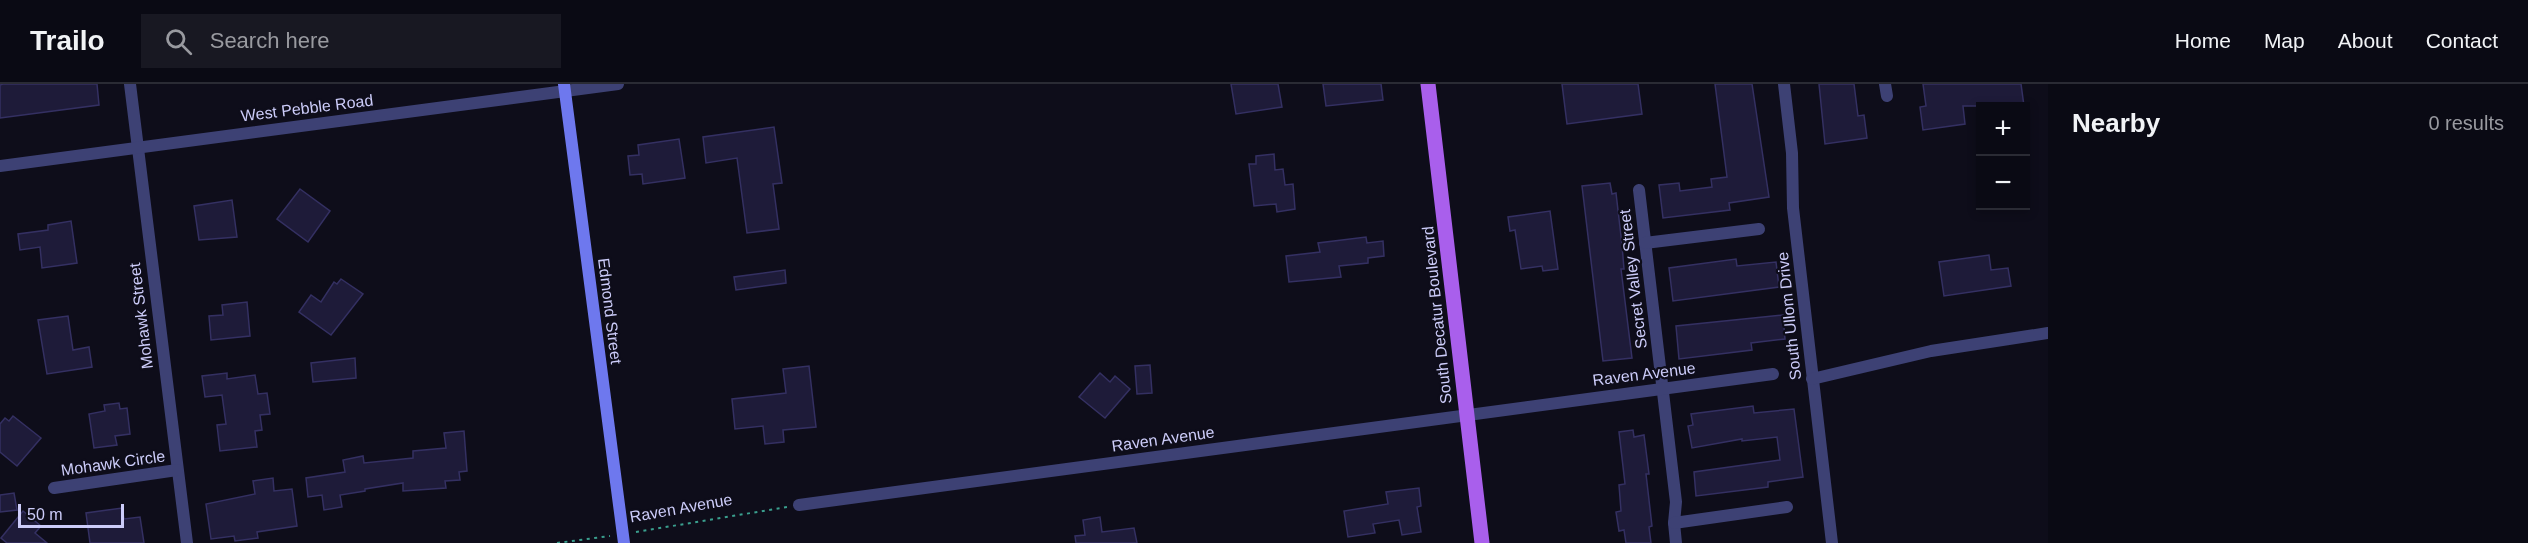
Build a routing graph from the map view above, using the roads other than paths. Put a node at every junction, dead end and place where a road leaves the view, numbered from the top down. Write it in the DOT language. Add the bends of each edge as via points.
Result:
graph roads {
  1 [pos="130,84"];
  2 [pos="618,84"];
  3 [pos="1428,84"];
  4 [pos="1784,84"];
  5 [pos="565,88"];
  6 [pos="138,147"];
  7 [pos="0,166"];
  8 [pos="1639,190"];
  9 [pos="1759,229"];
  10 [pos="1645,243"];
  11 [pos="2048,333"];
  12 [pos="1773,374"];
  13 [pos="1812,378"];
  14 [pos="1661,388"];
  15 [pos="1466,415"];
  16 [pos="177,470"];
  17 [pos="54,488"];
  18 [pos="799,505"];
  19 [pos="1787,507"];
  20 [pos="1674,523"];
  21 [pos="623,539"];
  22 [pos="187,543"];
  23 [pos="1482,543"];
  24 [pos="1676,543"];
  25 [pos="1832,543"];
  1 -- 6 [label="street, Mohawk Street"];
  2 -- 5 [label="street, West Pebble Road"];
  3 -- 15 [label="main road, South Decatur Boulevard"];
  4 -- 13 [label="street, South Ullom Drive"];
  5 -- 6 [label="street, West Pebble Road"];
  5 -- 21 [label="street, Edmond Street"];
  6 -- 7 [label="street, West Pebble Road"];
  6 -- 16 [label="street, Mohawk Street"];
  8 -- 10 [label="street, Secret Valley Street"];
  9 -- 10 [label="street"];
  10 -- 14 [label="street, Secret Valley Street"];
  11 -- 13 [label="street" via="1931,351"];
  12 -- 14 [label="street, Raven Avenue"];
  13 -- 25 [label="street, South Ullom Drive"];
  14 -- 15 [label="street, Raven Avenue"];
  14 -- 20 [label="street, Secret Valley Street" via="1676,502"];
  15 -- 18 [label="street, Raven Avenue"];
  15 -- 23 [label="main road, South Decatur Boulevard"];
  16 -- 17 [label="street, Mohawk Circle"];
  16 -- 22 [label="street, Mohawk Street"];
  19 -- 20 [label="street"];
  20 -- 24 [label="street, Secret Valley Street"];
}
